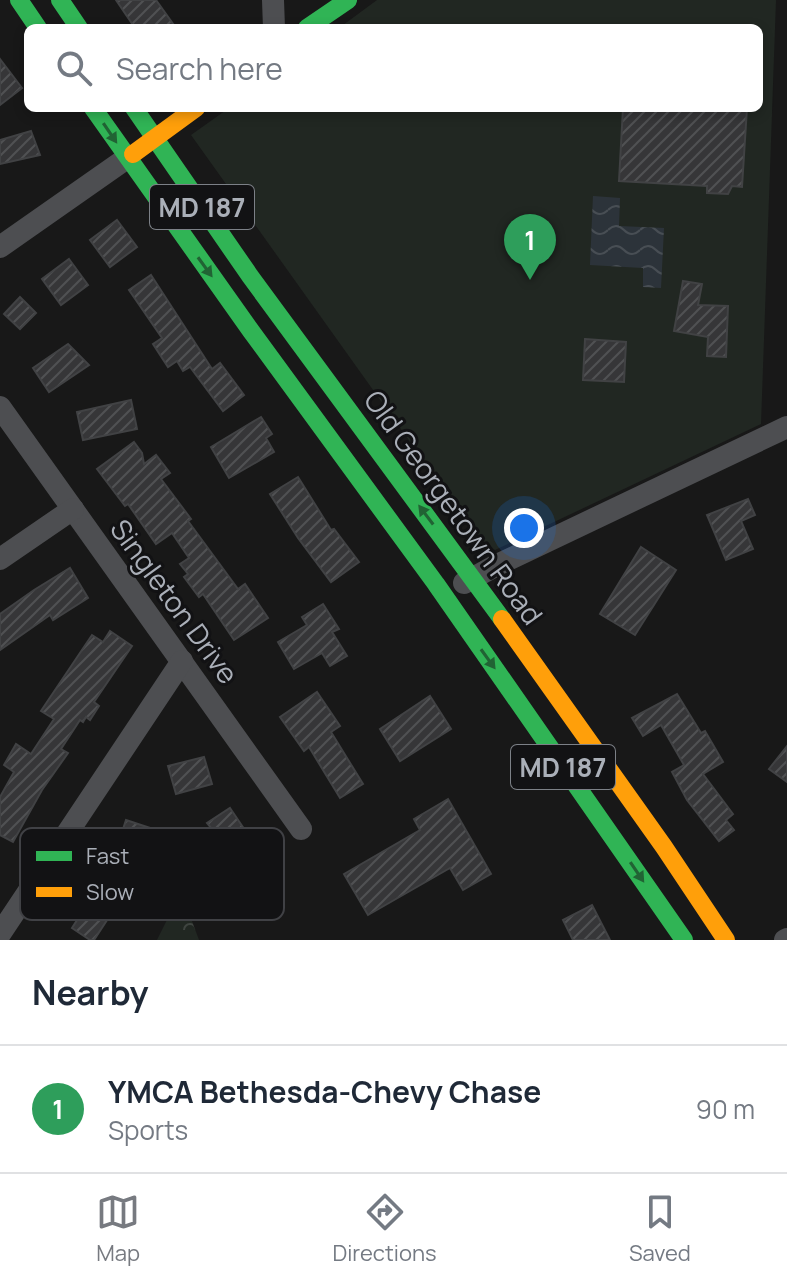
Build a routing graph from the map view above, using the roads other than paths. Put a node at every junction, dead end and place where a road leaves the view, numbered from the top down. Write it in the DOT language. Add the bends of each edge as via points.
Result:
graph roads {
  1 [pos="19,0"];
  2 [pos="60,0"];
  3 [pos="273,0"];
  4 [pos="348,0"];
  5 [pos="35,24"];
  6 [pos="76,24"];
  7 [pos="274,24"];
  8 [pos="313,24"];
  9 [pos="96,112"];
  10 [pos="137,112"];
  11 [pos="190,112"];
  12 [pos="154,138"];
  13 [pos="127,158"];
  14 [pos="0,247"];
  15 [pos="0,407"];
  16 [pos="787,427"];
  17 [pos="73,509"];
  18 [pos="0,559"];
  19 [pos="473,577"];
  20 [pos="444,594"];
  21 [pos="182,661"];
  22 [pos="71,828"];
  23 [pos="301,829"];
  24 [pos="20,904"];
  25 [pos="0,934"];
  26 [pos="684,940"];
  27 [pos="726,940"];
  1 -- 5 [label="main road"];
  2 -- 6 [label="main road"];
  3 -- 7 [label="street"];
  4 -- 8 [label="main road"];
  9 -- 13 [label="main road, MD 187, one-way"];
  10 -- 12 [label="main road, Old Georgetown Road / MD 187"];
  11 -- 12 [label="main road"];
  12 -- 13 [label="main road"];
  19 -- 12 [label="main road, Old Georgetown Road / MD 187, one-way"];
  13 -- 14 [label="street"];
  13 -- 20 [label="main road, MD 187, one-way"];
  15 -- 17 [label="street, Singleton Drive"];
  16 -- 19 [label="street"];
  17 -- 18 [label="street"];
  17 -- 21 [label="street, Singleton Drive"];
  19 -- 20 [label="street"];
  19 -- 27 [label="main road, Old Georgetown Road / MD 187"];
  20 -- 26 [label="main road, MD 187, one-way"];
  21 -- 22 [label="street"];
  21 -- 23 [label="street, Singleton Drive"];
  24 -- 25 [label="street"];
}
